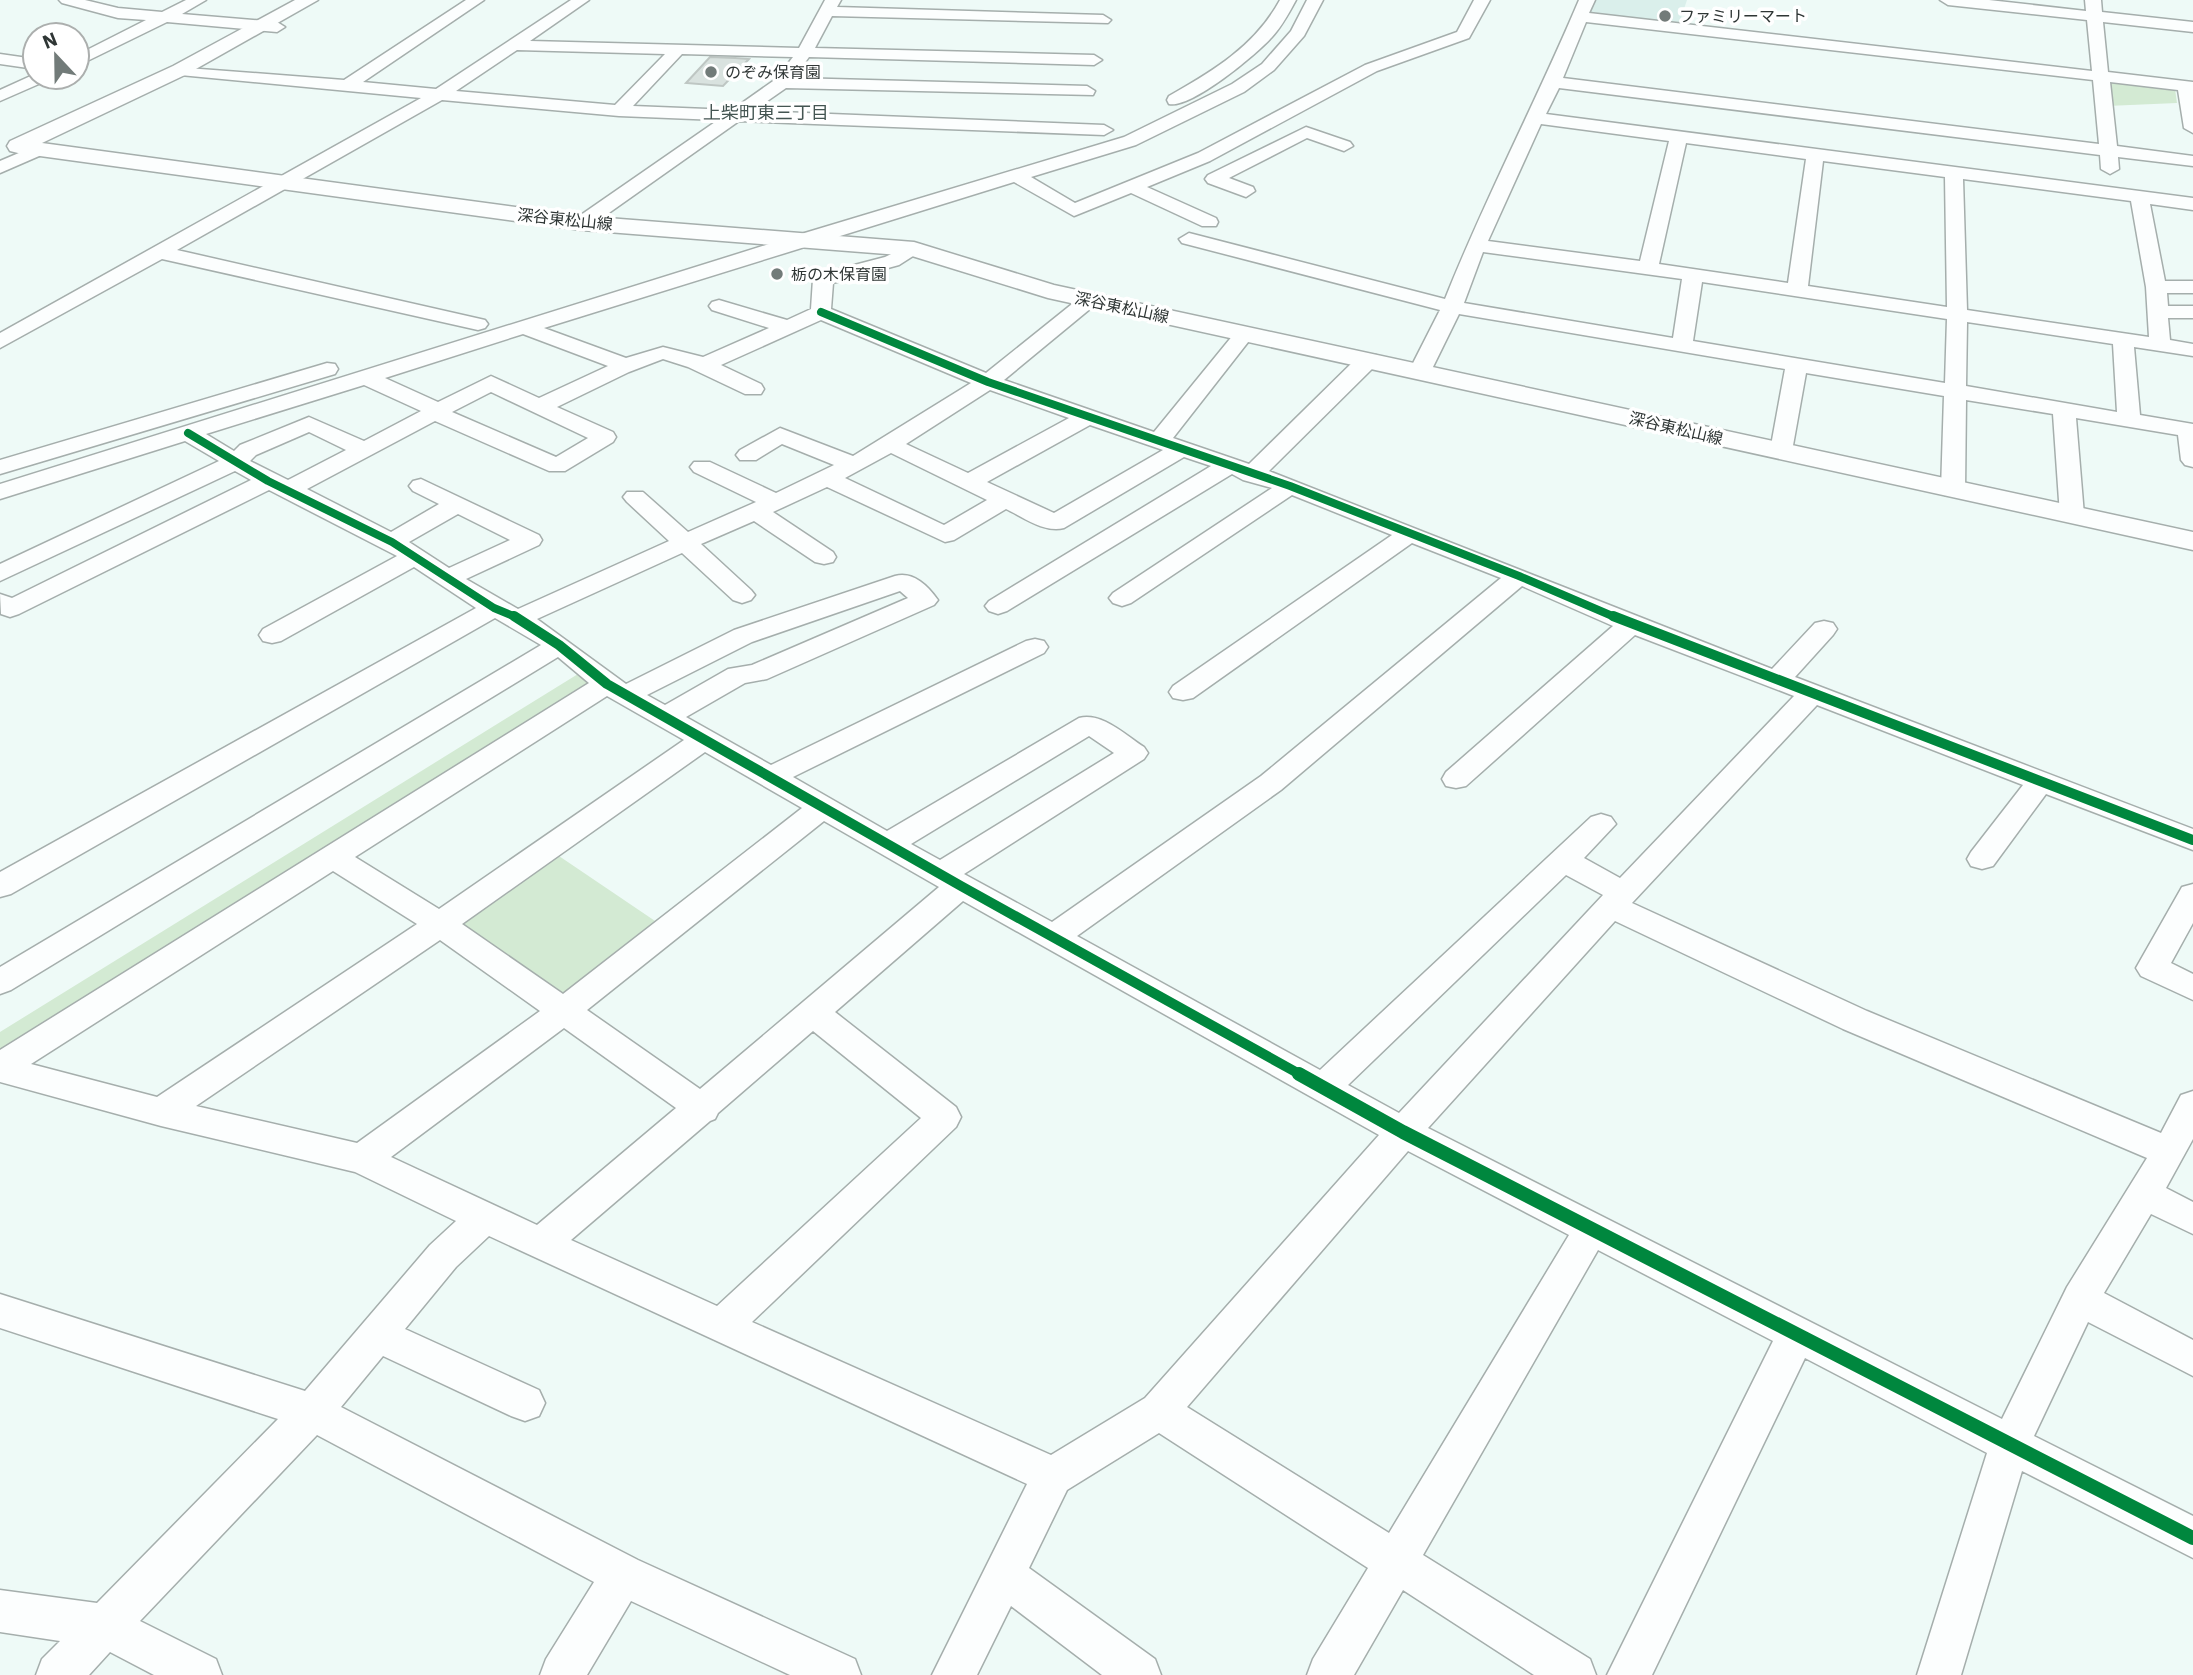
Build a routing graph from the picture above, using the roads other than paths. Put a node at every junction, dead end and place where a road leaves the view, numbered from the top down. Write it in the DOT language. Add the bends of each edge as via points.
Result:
graph roads {
  1 [pos="67,0"];
  2 [pos="198,0"];
  3 [pos="309,0"];
  4 [pos="325,0"];
  5 [pos="475,0"];
  6 [pos="581,0"];
  7 [pos="1107,0"];
  8 [pos="1287,0"];
  9 [pos="1315,0"];
  10 [pos="1482,0"];
  11 [pos="1587,0"];
  12 [pos="1948,0"];
  13 [pos="830,5"];
  14 [pos="2094,8"];
  15 [pos="1580,18"];
  16 [pos="164,19"];
  17 [pos="270,27"];
  18 [pos="2193,27"];
  19 [pos="1098,40"];
  20 [pos="512,45"];
  21 [pos="678,50"];
  22 [pos="805,52"];
  23 [pos="91,54"];
  24 [pos="0,59"];
  25 [pos="21,62"];
  26 [pos="188,71"];
  27 [pos="2099,77"];
  28 [pos="1553,82"];
  29 [pos="782,83"];
  30 [pos="21,86"];
  31 [pos="345,87"];
  32 [pos="2189,87"];
  33 [pos="438,95"];
  34 [pos="0,96"];
  35 [pos="1158,107"];
  36 [pos="1083,110"];
  37 [pos="619,111"];
  38 [pos="737,117"];
  39 [pos="1534,118"];
  40 [pos="1272,122"];
  41 [pos="2193,128"];
  42 [pos="1306,132"];
  43 [pos="1679,137"];
  44 [pos="2012,138"];
  45 [pos="1344,146"];
  46 [pos="15,148"];
  47 [pos="2107,150"];
  48 [pos="1815,155"];
  49 [pos="2193,161"];
  50 [pos="0,168"];
  51 [pos="1954,173"];
  52 [pos="1016,176"];
  53 [pos="2012,181"];
  54 [pos="283,183"];
  55 [pos="1132,187"];
  56 [pos="1246,191"];
  57 [pos="2114,194"];
  58 [pos="2139,197"];
  59 [pos="2193,204"];
  60 [pos="1209,222"];
  61 [pos="582,223"];
  62 [pos="766,237"];
  63 [pos="804,239"];
  64 [pos="1189,239"];
  65 [pos="1477,245"];
  66 [pos="914,249"];
  67 [pos="163,253"];
  68 [pos="1648,268"];
  69 [pos="1693,275"];
  70 [pos="2156,287"];
  71 [pos="2193,287"];
  72 [pos="1797,291"];
  73 [pos="1089,300"];
  74 [pos="719,306"];
  75 [pos="1452,307"];
  76 [pos="821,312"];
  77 [pos="2158,312"];
  78 [pos="2193,312"];
  79 [pos="1957,315"];
  80 [pos="478,324"];
  81 [pos="785,326"];
  82 [pos="524,328"];
  83 [pos="1245,333"];
  84 [pos="2123,340"];
  85 [pos="0,342"];
  86 [pos="2160,345"];
  87 [pos="1682,346"];
  88 [pos="2193,350"];
  89 [pos="1367,360"];
  90 [pos="704,365"];
  91 [pos="1797,365"];
  92 [pos="628,366"];
  93 [pos="1420,371"];
  94 [pos="367,378"];
  95 [pos="988,382"];
  96 [pos="753,389"];
  97 [pos="1954,391"];
  98 [pos="540,407"];
  99 [pos="2064,410"];
  100 [pos="435,413"];
  101 [pos="1087,417"];
  102 [pos="2129,420"];
  103 [pos="2191,431"];
  104 [pos="188,433"];
  105 [pos="889,444"];
  106 [pos="1170,445"];
  107 [pos="363,449"];
  108 [pos="1781,451"];
  109 [pos="748,456"];
  110 [pos="2193,460"];
  111 [pos="236,462"];
  112 [pos="853,464"];
  113 [pos="1228,466"];
  114 [pos="0,467"];
  115 [pos="702,467"];
  116 [pos="1251,475"];
  117 [pos="827,478"];
  118 [pos="969,482"];
  119 [pos="279,485"];
  120 [pos="421,486"];
  121 [pos="1290,486"];
  122 [pos="1953,489"];
  123 [pos="0,492"];
  124 [pos="635,497"];
  125 [pos="1005,499"];
  126 [pos="457,504"];
  127 [pos="766,506"];
  128 [pos="2072,515"];
  129 [pos="1410,533"];
  130 [pos="2193,541"];
  131 [pos="391,542"];
  132 [pos="687,542"];
  133 [pos="415,557"];
  134 [pos="824,558"];
  135 [pos="0,573"];
  136 [pos="1519,576"];
  137 [pos="448,578"];
  138 [pos="742,595"];
  139 [pos="1122,598"];
  140 [pos="0,602"];
  141 [pos="998,606"];
  142 [pos="506,613"];
  143 [pos="1631,624"];
  144 [pos="1824,629"];
  145 [pos="272,635"];
  146 [pos="559,645"];
  147 [pos="1035,647"];
  148 [pos="1777,679"];
  149 [pos="617,689"];
  150 [pos="1184,692"];
  151 [pos="1813,693"];
  152 [pos="665,717"];
  153 [pos="704,739"];
  154 [pos="770,776"];
  155 [pos="1456,779"];
  156 [pos="2042,781"];
  157 [pos="823,807"];
  158 [pos="1601,824"];
  159 [pos="2193,840"];
  160 [pos="888,844"];
  161 [pos="334,858"];
  162 [pos="1982,859"];
  163 [pos="1563,860"];
  164 [pos="951,880"];
  165 [pos="0,886"];
  166 [pos="2193,895"];
  167 [pos="1617,900"];
  168 [pos="440,924"];
  169 [pos="1053,937"];
  170 [pos="0,982"];
  171 [pos="2193,988"];
  172 [pos="564,1011"];
  173 [pos="814,1014"];
  174 [pos="0,1068"];
  175 [pos="1323,1088"];
  176 [pos="2193,1105"];
  177 [pos="703,1109"];
  178 [pos="161,1112"];
  179 [pos="1403,1132"];
  180 [pos="2169,1152"];
  181 [pos="362,1159"];
  182 [pos="2144,1193"];
  183 [pos="486,1216"];
  184 [pos="2193,1219"];
  185 [pos="1591,1228"];
  186 [pos="541,1244"];
  187 [pos="2080,1298"];
  188 [pos="0,1311"];
  189 [pos="723,1325"];
  190 [pos="1797,1333"];
  191 [pos="378,1335"];
  192 [pos="2193,1359"];
  193 [pos="525,1403"];
  194 [pos="1158,1411"];
  195 [pos="312,1412"];
  196 [pos="2011,1442"];
  197 [pos="1053,1476"];
  198 [pos="2193,1538"];
  199 [pos="1396,1562"];
  200 [pos="1004,1574"];
  201 [pos="623,1575"];
  202 [pos="0,1611"];
  203 [pos="105,1626"];
  204 [pos="58,1675"];
  205 [pos="200,1675"];
  206 [pos="562,1675"];
  207 [pos="839,1675"];
  208 [pos="954,1675"];
  209 [pos="1139,1675"];
  210 [pos="1329,1675"];
  211 [pos="1574,1675"];
  212 [pos="1629,1675"];
  213 [pos="1939,1675"];
  1 -- 16 [label="street"];
  2 -- 16 [label="street"];
  3 -- 17 [label="main road"];
  4 -- 17 [label="main road"];
  5 -- 31 [label="street"];
  6 -- 20 [label="street"];
  7 -- 19 [label="street"];
  8 -- 35 [label="street" via="1255,47"];
  9 -- 52 [label="street" via="1298,33 1268,67 1238,88 1130,141"];
  10 -- 40 [label="street" via="1463,35 1371,68"];
  11 -- 15 [label="street"];
  12 -- 14 [label="street"];
  13 -- 19 [label="street"];
  13 -- 22 [label="street"];
  14 -- 18 [label="street"];
  14 -- 27 [label="street"];
  15 -- 27 [label="street"];
  15 -- 28 [label="street"];
  16 -- 17 [label="street"];
  16 -- 23 [label="street"];
  17 -- 26 [label="main road"];
  19 -- 22 [label="street"];
  19 -- 36 [label="street"];
  20 -- 21 [label="street"];
  20 -- 33 [label="street"];
  21 -- 22 [label="street"];
  21 -- 37 [label="street"];
  22 -- 29 [label="street"];
  24 -- 25 [label="street"];
  26 -- 31 [label="street"];
  26 -- 46 [label="main road"];
  27 -- 32 [label="street"];
  27 -- 47 [label="street"];
  28 -- 39 [label="street"];
  28 -- 44 [label="street"];
  29 -- 36 [label="street"];
  29 -- 38 [label="street"];
  30 -- 34 [label="street"];
  31 -- 33 [label="street"];
  32 -- 41 [label="street"];
  33 -- 37 [label="street"];
  33 -- 54 [label="street"];
  36 -- 38 [label="street"];
  36 -- 62 [label="street" via="1110,128"];
  37 -- 38 [label="street"];
  38 -- 61 [label="street"];
  39 -- 43 [label="street"];
  39 -- 65 [label="street"];
  40 -- 42 [label="street"];
  40 -- 55 [label="street"];
  42 -- 45 [label="street"];
  42 -- 56 [label="street" via="1214,179"];
  43 -- 48 [label="street"];
  43 -- 68 [label="street"];
  44 -- 47 [label="street"];
  44 -- 53 [label="street"];
  46 -- 50 [label="street"];
  46 -- 54 [label="main road, 深谷東松山線"];
  47 -- 49 [label="street"];
  47 -- 57 [label="street"];
  48 -- 51 [label="street"];
  48 -- 72 [label="street"];
  51 -- 53 [label="street"];
  51 -- 79 [label="street"];
  52 -- 55 [label="street" via="1074,211"];
  52 -- 63 [label="street"];
  53 -- 57 [label="street"];
  54 -- 61 [label="main road, 深谷東松山線"];
  54 -- 67 [label="street"];
  55 -- 60 [label="street"];
  57 -- 58 [label="street"];
  58 -- 59 [label="street"];
  58 -- 70 [label="street"];
  61 -- 62 [label="main road, 深谷東松山線"];
  62 -- 63 [label="main road, 深谷東松山線"];
  62 -- 80 [label="street"];
  63 -- 66 [label="main road, 深谷東松山線"];
  63 -- 82 [label="street"];
  64 -- 75 [label="street"];
  65 -- 68 [label="street"];
  65 -- 75 [label="street"];
  66 -- 73 [label="main road, 深谷東松山線"];
  66 -- 76 [label="street" via="892,261 823,279"];
  67 -- 80 [label="street"];
  67 -- 85 [label="street"];
  68 -- 69 [label="street"];
  69 -- 72 [label="street"];
  69 -- 87 [label="street"];
  70 -- 71 [label="street"];
  70 -- 77 [label="street"];
  72 -- 79 [label="street"];
  73 -- 83 [label="main road, 深谷東松山線"];
  73 -- 95 [label="street"];
  74 -- 81 [label="street"];
  75 -- 87 [label="street"];
  75 -- 93 [label="street"];
  76 -- 81 [label="street"];
  76 -- 95 [label="street"];
  77 -- 78 [label="street"];
  77 -- 86 [label="street"];
  79 -- 84 [label="street"];
  79 -- 97 [label="street"];
  80 -- 114 [label="street"];
  81 -- 90 [label="street"];
  82 -- 92 [label="street"];
  82 -- 94 [label="street"];
  83 -- 89 [label="main road, 深谷東松山線"];
  83 -- 106 [label="street"];
  84 -- 86 [label="street"];
  84 -- 102 [label="street"];
  86 -- 88 [label="street"];
  87 -- 91 [label="street"];
  89 -- 93 [label="main road, 深谷東松山線"];
  89 -- 116 [label="street"];
  90 -- 92 [label="street" via="663,352"];
  90 -- 96 [label="street"];
  91 -- 97 [label="street"];
  91 -- 108 [label="street"];
  92 -- 98 [label="street"];
  93 -- 108 [label="main road, 深谷東松山線"];
  94 -- 100 [label="street"];
  94 -- 104 [label="street"];
  95 -- 101 [label="street"];
  95 -- 105 [label="street"];
  97 -- 99 [label="street"];
  97 -- 122 [label="street"];
  98 -- 100 [label="street" via="491,383"];
  98 -- 100 [label="street" via="605,437 557,466"];
  99 -- 102 [label="street"];
  99 -- 128 [label="street"];
  100 -- 107 [label="street"];
  101 -- 106 [label="street"];
  101 -- 118 [label="street"];
  102 -- 103 [label="street"];
  103 -- 110 [label="street"];
  104 -- 111 [label="street"];
  104 -- 123 [label="street"];
  105 -- 112 [label="street"];
  105 -- 118 [label="street"];
  106 -- 113 [label="street"];
  106 -- 125 [label="street" via="1055,523"];
  107 -- 111 [label="street" via="309,424 248,450"];
  107 -- 119 [label="street"];
  108 -- 122 [label="main road, 深谷東松山線"];
  109 -- 112 [label="street" via="780,435"];
  111 -- 119 [label="street"];
  111 -- 135 [label="street"];
  112 -- 117 [label="street"];
  113 -- 116 [label="street"];
  113 -- 141 [label="street"];
  115 -- 127 [label="street"];
  116 -- 121 [label="street"];
  117 -- 125 [label="street" via="945,535"];
  117 -- 127 [label="street"];
  118 -- 125 [label="street"];
  119 -- 131 [label="street"];
  119 -- 140 [label="street" via="10,609"];
  120 -- 126 [label="street"];
  121 -- 129 [label="street"];
  121 -- 139 [label="street"];
  122 -- 128 [label="main road, 深谷東松山線"];
  124 -- 132 [label="street"];
  126 -- 131 [label="street"];
  126 -- 137 [label="street" via="530,540"];
  127 -- 132 [label="street"];
  127 -- 134 [label="street"];
  128 -- 130 [label="main road, 深谷東松山線"];
  129 -- 136 [label="street"];
  129 -- 150 [label="street"];
  131 -- 133 [label="street"];
  132 -- 138 [label="street"];
  132 -- 142 [label="street"];
  133 -- 137 [label="street"];
  133 -- 145 [label="street"];
  136 -- 143 [label="street"];
  136 -- 169 [label="street" via="1271,783"];
  137 -- 142 [label="street"];
  142 -- 146 [label="street"];
  142 -- 165 [label="street"];
  143 -- 148 [label="street"];
  143 -- 155 [label="street"];
  144 -- 148 [label="street"];
  146 -- 149 [label="street"];
  146 -- 170 [label="street"];
  147 -- 154 [label="street"];
  148 -- 151 [label="street"];
  149 -- 152 [label="street"];
  149 -- 152 [label="street" via="743,636 904,580 925,600 757,673 738,676"];
  149 -- 161 [label="street"];
  151 -- 156 [label="street"];
  151 -- 167 [label="street"];
  152 -- 153 [label="street"];
  153 -- 154 [label="street"];
  153 -- 168 [label="street"];
  154 -- 157 [label="street"];
  156 -- 159 [label="street"];
  156 -- 162 [label="street"];
  157 -- 160 [label="street"];
  157 -- 172 [label="street"];
  158 -- 163 [label="street"];
  160 -- 164 [label="street"];
  160 -- 164 [label="street" via="1089,724 1134,753"];
  161 -- 168 [label="street"];
  161 -- 174 [label="street"];
  163 -- 167 [label="street"];
  163 -- 175 [label="street"];
  164 -- 169 [label="street"];
  164 -- 173 [label="street"];
  166 -- 171 [label="street" via="2152,968"];
  167 -- 179 [label="street"];
  167 -- 180 [label="street" via="1855,1020"];
  168 -- 172 [label="street"];
  168 -- 178 [label="street"];
  169 -- 175 [label="street"];
  172 -- 177 [label="street"];
  172 -- 181 [label="street"];
  173 -- 177 [label="street"];
  173 -- 189 [label="street" via="944,1117"];
  174 -- 178 [label="street"];
  175 -- 179 [label="street"];
  176 -- 180 [label="street"];
  177 -- 186 [label="street"];
  178 -- 181 [label="street"];
  179 -- 185 [label="street"];
  179 -- 194 [label="street"];
  180 -- 182 [label="street"];
  181 -- 183 [label="street"];
  182 -- 184 [label="street"];
  182 -- 187 [label="street"];
  183 -- 186 [label="street"];
  183 -- 191 [label="street" via="443,1256"];
  185 -- 190 [label="street"];
  185 -- 199 [label="street"];
  186 -- 189 [label="street"];
  187 -- 192 [label="street"];
  187 -- 196 [label="street"];
  188 -- 195 [label="street"];
  189 -- 197 [label="street"];
  190 -- 196 [label="street"];
  190 -- 212 [label="street"];
  191 -- 193 [label="street"];
  191 -- 195 [label="street"];
  194 -- 197 [label="street"];
  194 -- 199 [label="street"];
  195 -- 201 [label="street"];
  195 -- 203 [label="street"];
  196 -- 198 [label="street"];
  196 -- 213 [label="street"];
  197 -- 200 [label="street"];
  199 -- 210 [label="street"];
  199 -- 211 [label="street"];
  200 -- 208 [label="street"];
  200 -- 209 [label="street"];
  201 -- 206 [label="street"];
  201 -- 207 [label="street"];
  202 -- 203 [label="street"];
  203 -- 204 [label="street"];
  203 -- 205 [label="street"];
}
